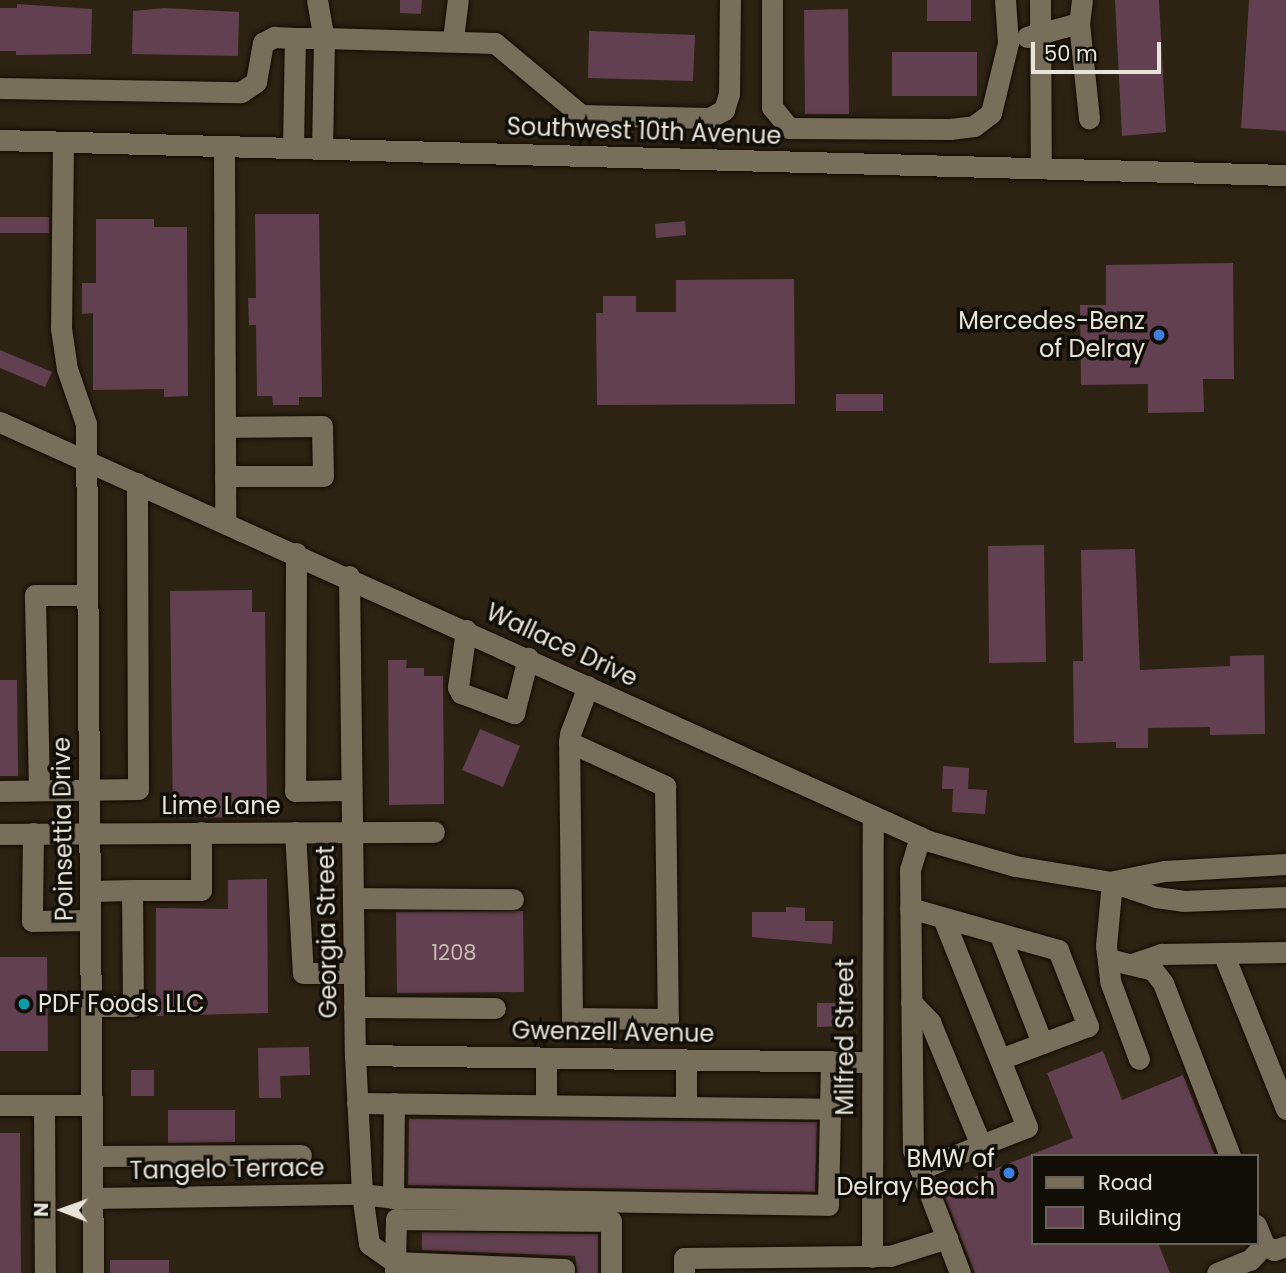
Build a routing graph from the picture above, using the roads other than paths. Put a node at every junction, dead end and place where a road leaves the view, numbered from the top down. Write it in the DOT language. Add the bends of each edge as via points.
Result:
graph roads {
  1 [pos="317,0"];
  2 [pos="458,0"];
  3 [pos="730,0"];
  4 [pos="772,0"];
  5 [pos="1005,0"];
  6 [pos="1040,0"];
  7 [pos="1082,0"];
  8 [pos="1079,23"];
  9 [pos="1040,34"];
  10 [pos="295,38"];
  11 [pos="324,38"];
  12 [pos="453,38"];
  13 [pos="1008,43"];
  14 [pos="0,89"];
  15 [pos="1089,118"];
  16 [pos="0,140"];
  17 [pos="63,142"];
  18 [pos="224,146"];
  19 [pos="293,148"];
  20 [pos="322,149"];
  21 [pos="1041,168"];
  22 [pos="1286,175"];
  23 [pos="0,422"];
  24 [pos="225,427"];
  25 [pos="83,460"];
  26 [pos="225,476"];
  27 [pos="137,483"];
  28 [pos="225,522"];
  29 [pos="296,553"];
  30 [pos="349,576"];
  31 [pos="86,594"];
  32 [pos="466,630"];
  33 [pos="528,658"];
  34 [pos="588,686"];
  35 [pos="569,742"];
  36 [pos="39,790"];
  37 [pos="89,790"];
  38 [pos="351,790"];
  39 [pos="0,791"];
  40 [pos="873,816"];
  41 [pos="90,832"];
  42 [pos="201,832"];
  43 [pos="295,832"];
  44 [pos="352,832"];
  45 [pos="434,832"];
  46 [pos="33,833"];
  47 [pos="0,834"];
  48 [pos="920,837"];
  49 [pos="1286,864"];
  50 [pos="1112,882"];
  51 [pos="132,890"];
  52 [pos="90,891"];
  53 [pos="1286,897"];
  54 [pos="353,898"];
  55 [pos="513,900"];
  56 [pos="910,908"];
  57 [pos="943,918"];
  58 [pos="90,920"];
  59 [pos="999,933"];
  60 [pos="1286,952"];
  61 [pos="1223,953"];
  62 [pos="1108,959"];
  63 [pos="1135,962"];
  64 [pos="354,973"];
  65 [pos="911,1002"];
  66 [pos="91,1006"];
  67 [pos="354,1007"];
  68 [pos="495,1007"];
  69 [pos="1042,1043"];
  70 [pos="355,1055"];
  71 [pos="546,1058"];
  72 [pos="686,1059"];
  73 [pos="1000,1059"];
  74 [pos="1139,1059"];
  75 [pos="831,1061"];
  76 [pos="870,1062"];
  77 [pos="357,1103"];
  78 [pos="394,1103"];
  79 [pos="0,1105"];
  80 [pos="44,1105"];
  81 [pos="92,1105"];
  82 [pos="546,1105"];
  83 [pos="686,1107"];
  84 [pos="830,1109"];
  85 [pos="1286,1109"];
  86 [pos="981,1145"];
  87 [pos="1229,1154"];
  88 [pos="301,1155"];
  89 [pos="93,1156"];
  90 [pos="920,1169"];
  91 [pos="362,1194"];
  92 [pos="93,1198"];
  93 [pos="393,1198"];
  94 [pos="1258,1230"];
  95 [pos="947,1238"];
  96 [pos="1264,1245"];
  97 [pos="1286,1246"];
  98 [pos="872,1257"];
  99 [pos="837,1264"];
  100 [pos="760,1266"];
  101 [pos="395,1267"];
  102 [pos="45,1273"];
  103 [pos="93,1273"];
  104 [pos="564,1273"];
  105 [pos="611,1273"];
  106 [pos="684,1273"];
  107 [pos="960,1273"];
  108 [pos="1217,1273"];
  1 -- 11 [label="street"];
  2 -- 12 [label="street"];
  3 -- 12 [label="street" via="729,94 724,110 709,118 582,115 495,43"];
  4 -- 13 [label="street" via="772,107 789,128 974,126 991,113"];
  5 -- 13 [label="street"];
  6 -- 9 [label="street"];
  7 -- 8 [label="street"];
  8 -- 9 [label="street"];
  8 -- 15 [label="street"];
  9 -- 13 [label="street"];
  9 -- 21 [label="street"];
  10 -- 11 [label="street"];
  10 -- 14 [label="street" via="274,37 263,43 256,82 241,92"];
  10 -- 19 [label="street"];
  11 -- 12 [label="street"];
  11 -- 20 [label="street"];
  16 -- 17 [label="street, Southwest 10th Avenue"];
  17 -- 18 [label="street, Southwest 10th Avenue"];
  17 -- 25 [label="street, Poinsettia Drive" via="61,328 67,369 86,424"];
  18 -- 19 [label="street, Southwest 10th Avenue"];
  18 -- 24 [label="street"];
  19 -- 20 [label="street, Southwest 10th Avenue"];
  20 -- 21 [label="street, Southwest 10th Avenue"];
  21 -- 22 [label="street, Southwest 10th Avenue"];
  23 -- 25 [label="street, Wallace Drive"];
  24 -- 26 [label="street"];
  24 -- 26 [label="street" via="322,426 323,476"];
  25 -- 27 [label="street, Wallace Drive"];
  25 -- 31 [label="street, Poinsettia Drive"];
  26 -- 28 [label="street"];
  27 -- 28 [label="street, Wallace Drive"];
  27 -- 37 [label="street" via="138,789"];
  28 -- 29 [label="street, Wallace Drive"];
  29 -- 30 [label="street, Wallace Drive"];
  29 -- 38 [label="street" via="295,791"];
  30 -- 32 [label="street, Wallace Drive"];
  30 -- 38 [label="street, Georgia Street"];
  31 -- 36 [label="street" via="35,595"];
  31 -- 37 [label="street, Poinsettia Drive"];
  32 -- 33 [label="street, Wallace Drive"];
  32 -- 33 [label="street" via="461,693 514,713"];
  33 -- 34 [label="street, Wallace Drive"];
  34 -- 35 [label="street"];
  34 -- 40 [label="street, Wallace Drive"];
  35 -- 35 [label="street" via="572,1018 668,1018 665,786"];
  36 -- 37 [label="street"];
  36 -- 39 [label="street"];
  37 -- 41 [label="street, Poinsettia Drive"];
  38 -- 44 [label="street, Georgia Street"];
  40 -- 48 [label="street, Wallace Drive"];
  40 -- 76 [label="street, Milfred Street"];
  41 -- 42 [label="street, Lime Lane"];
  41 -- 46 [label="street, Lime Lane"];
  41 -- 52 [label="street, Poinsettia Drive"];
  42 -- 43 [label="street, Lime Lane"];
  42 -- 51 [label="street" via="201,890"];
  43 -- 44 [label="street, Lime Lane"];
  43 -- 64 [label="street" via="303,973"];
  44 -- 45 [label="street, Lime Lane"];
  44 -- 54 [label="street, Georgia Street"];
  46 -- 47 [label="street, Lime Lane"];
  46 -- 58 [label="street" via="33,921"];
  48 -- 50 [label="street, Wallace Drive" via="1015,866"];
  48 -- 56 [label="street" via="910,870"];
  49 -- 50 [label="street, Wallace Drive" via="1164,871"];
  50 -- 53 [label="street, Wallace Drive" via="1183,901"];
  50 -- 62 [label="street"];
  51 -- 52 [label="street"];
  51 -- 66 [label="street" via="133,1006"];
  52 -- 58 [label="street, Poinsettia Drive"];
  54 -- 55 [label="street"];
  54 -- 64 [label="street, Georgia Street"];
  56 -- 57 [label="street"];
  56 -- 65 [label="street"];
  57 -- 59 [label="street"];
  57 -- 73 [label="street"];
  58 -- 66 [label="street, Poinsettia Drive"];
  59 -- 69 [label="street"];
  59 -- 69 [label="street" via="1058,950 1088,1026"];
  60 -- 61 [label="street"];
  61 -- 63 [label="street" via="1161,954"];
  61 -- 85 [label="street"];
  62 -- 63 [label="street"];
  62 -- 74 [label="street" via="1110,981"];
  63 -- 87 [label="street" via="1153,970 1163,983"];
  64 -- 67 [label="street, Georgia Street"];
  65 -- 86 [label="street" via="930,1022"];
  65 -- 90 [label="street" via="913,1150"];
  66 -- 81 [label="street, Poinsettia Drive"];
  67 -- 68 [label="street"];
  67 -- 70 [label="street, Georgia Street"];
  69 -- 73 [label="street"];
  70 -- 71 [label="street, Gwenzell Avenue"];
  70 -- 77 [label="street, Georgia Street"];
  71 -- 72 [label="street, Gwenzell Avenue"];
  71 -- 82 [label="street"];
  72 -- 75 [label="street, Gwenzell Avenue"];
  72 -- 83 [label="street"];
  73 -- 86 [label="street" via="1027,1126"];
  75 -- 76 [label="street, Gwenzell Avenue"];
  75 -- 84 [label="street"];
  76 -- 98 [label="street, Milfred Street"];
  77 -- 78 [label="street"];
  77 -- 91 [label="street, Georgia Street"];
  78 -- 82 [label="street"];
  78 -- 93 [label="street"];
  79 -- 80 [label="street"];
  80 -- 81 [label="street"];
  80 -- 102 [label="street"];
  81 -- 89 [label="street, Poinsettia Drive"];
  82 -- 83 [label="street"];
  83 -- 84 [label="street"];
  84 -- 93 [label="street, Tangelo Terrace" via="828,1205"];
  86 -- 90 [label="street"];
  88 -- 89 [label="street"];
  89 -- 92 [label="street, Poinsettia Drive"];
  90 -- 95 [label="street"];
  91 -- 92 [label="street, Tangelo Terrace"];
  91 -- 93 [label="street, Tangelo Terrace"];
  91 -- 101 [label="street, Georgia Street" via="369,1244"];
  92 -- 103 [label="street, Poinsettia Drive"];
  94 -- 96 [label="street"];
  95 -- 98 [label="street" via="906,1254"];
  95 -- 107 [label="street"];
  96 -- 97 [label="street" via="1274,1250"];
  96 -- 108 [label="street" via="1250,1260"];
  98 -- 99 [label="street"];
  99 -- 100 [label="street"];
  100 -- 106 [label="street" via="684,1258"];
  101 -- 104 [label="street" via="564,1269"];
  101 -- 105 [label="street" via="396,1219 611,1221"];
}
